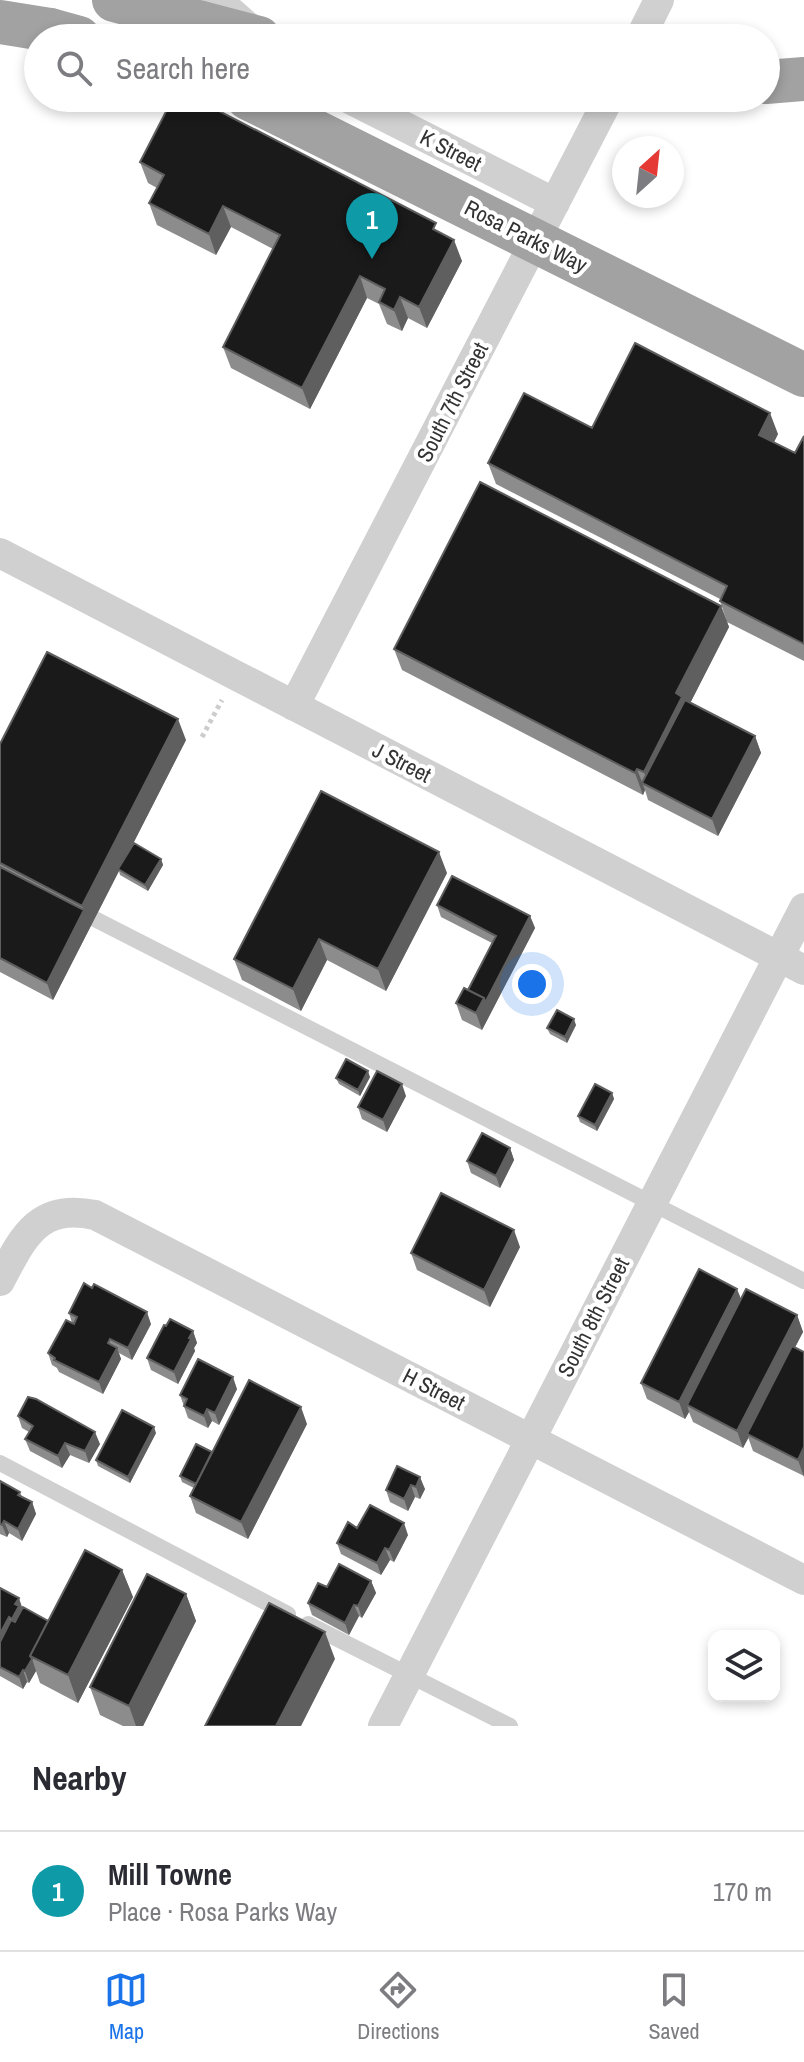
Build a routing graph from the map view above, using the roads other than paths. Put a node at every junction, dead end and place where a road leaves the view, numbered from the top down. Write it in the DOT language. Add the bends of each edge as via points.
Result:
graph roads {
  1 [pos="22,0"];
  2 [pos="114,0"];
  3 [pos="217,0"];
  4 [pos="659,0"];
  5 [pos="0,22"];
  6 [pos="206,24"];
  7 [pos="244,24"];
  8 [pos="647,24"];
  9 [pos="24,27"];
  10 [pos="0,43"];
  11 [pos="804,79"];
  12 [pos="780,81"];
  13 [pos="276,112"];
  14 [pos="376,112"];
  15 [pos="602,112"];
  16 [pos="555,203"];
  17 [pos="804,375"];
  18 [pos="0,553"];
  19 [pos="294,706"];
  20 [pos="804,908"];
  21 [pos="95,919"];
  22 [pos="792,963"];
  23 [pos="652,1202"];
  24 [pos="0,1281"];
  25 [pos="804,1281"];
  26 [pos="531,1438"];
  27 [pos="0,1463"];
  28 [pos="804,1580"];
  29 [pos="408,1675"];
  30 [pos="383,1726"];
  31 [pos="510,1726"];
  1 -- 10 [label="street"];
  2 -- 6 [label="highway"];
  3 -- 7 [label="street"];
  4 -- 8 [label="street"];
  5 -- 9 [label="highway, bridge"];
  11 -- 12 [label="highway"];
  13 -- 17 [label="highway, Rosa Parks Way, bridge"];
  14 -- 16 [label="street, K Street"];
  15 -- 16 [label="street, South 7th Street"];
  16 -- 19 [label="street, South 7th Street"];
  18 -- 19 [label="street, J Street"];
  19 -- 22 [label="street, J Street"];
  20 -- 22 [label="street, South 8th Street"];
  21 -- 23 [label="lane"];
  22 -- 23 [label="street, South 8th Street"];
  23 -- 25 [label="lane"];
  23 -- 26 [label="street, South 8th Street"];
  24 -- 26 [label="street, H Street" via="44,1219 60,1211 95,1215"];
  26 -- 28 [label="street, H Street"];
  26 -- 29 [label="street, South 8th Street"];
  27 -- 29 [label="lane"];
  29 -- 30 [label="street, South 8th Street"];
  29 -- 31 [label="lane"];
}
